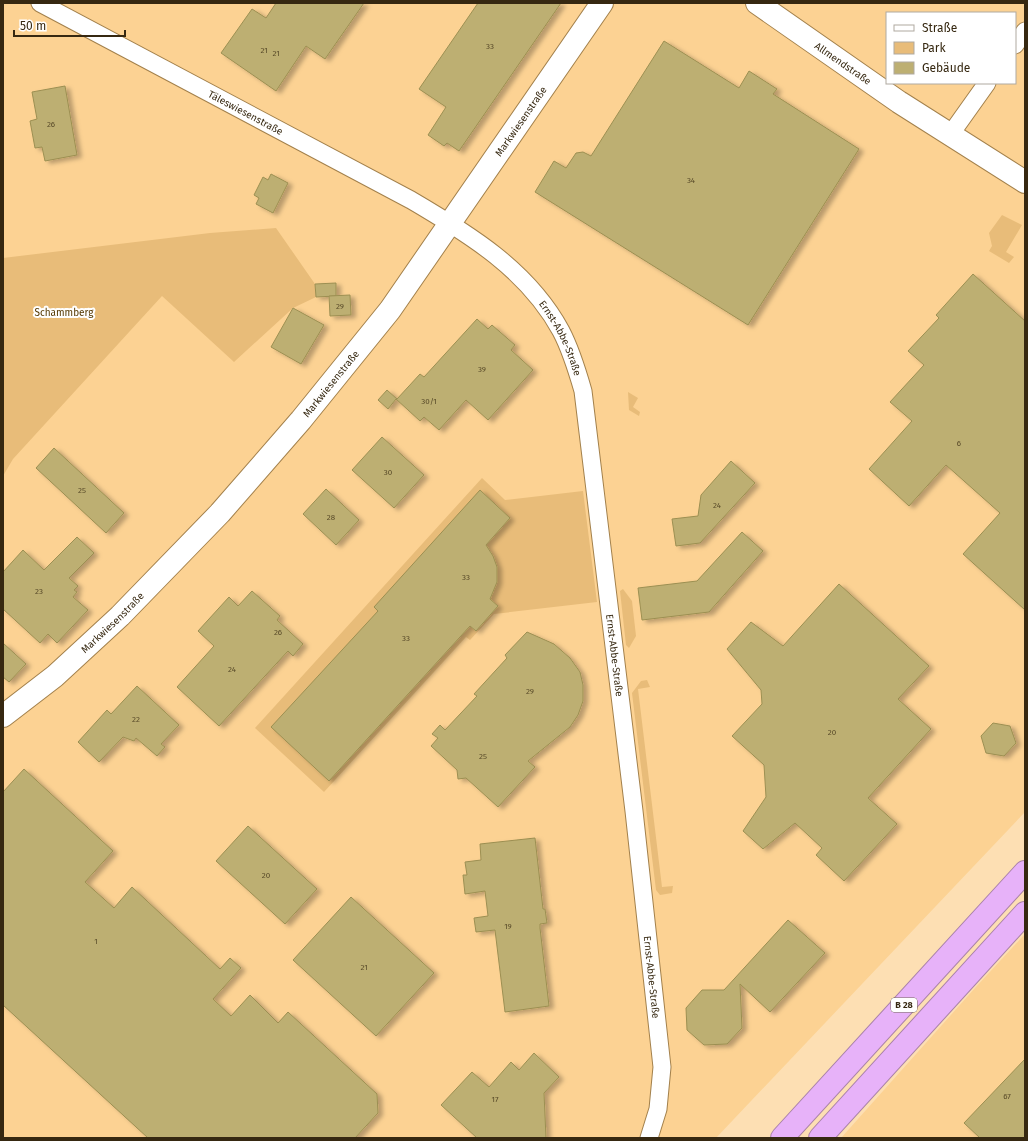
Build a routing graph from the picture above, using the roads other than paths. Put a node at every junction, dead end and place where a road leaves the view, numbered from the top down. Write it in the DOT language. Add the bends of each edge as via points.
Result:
graph roads {
  1 [pos="40,3"];
  2 [pos="757,3"];
  3 [pos="602,4"];
  4 [pos="1025,31"];
  5 [pos="1016,44"];
  6 [pos="987,84"];
  7 [pos="950,135"];
  8 [pos="1025,182"];
  9 [pos="450,224"];
  10 [pos="3,716"];
  11 [pos="1025,872"];
  12 [pos="1025,913"];
  13 [pos="649,1138"];
  14 [pos="782,1138"];
  15 [pos="820,1138"];
  1 -- 9 [label="street, Täleswiesenstraße" via="411,200"];
  2 -- 7 [label="street, Allmendstraße" via="863,78"];
  3 -- 9 [label="street, Markwiesenstraße"];
  4 -- 5 [label="street"];
  6 -- 7 [label="street"];
  7 -- 8 [label="street, Allmendstraße"];
  9 -- 10 [label="street, Markwiesenstraße" via="390,310 345,367 220,513 79,654"];
  9 -- 13 [label="street, Ernst-Abbe-Straße" via="499,257 539,298 561,330 583,391 634,805 662,1067 658,1109"];
  11 -- 14 [label="highway, B 28"];
  12 -- 15 [label="highway, B 28"];
}
